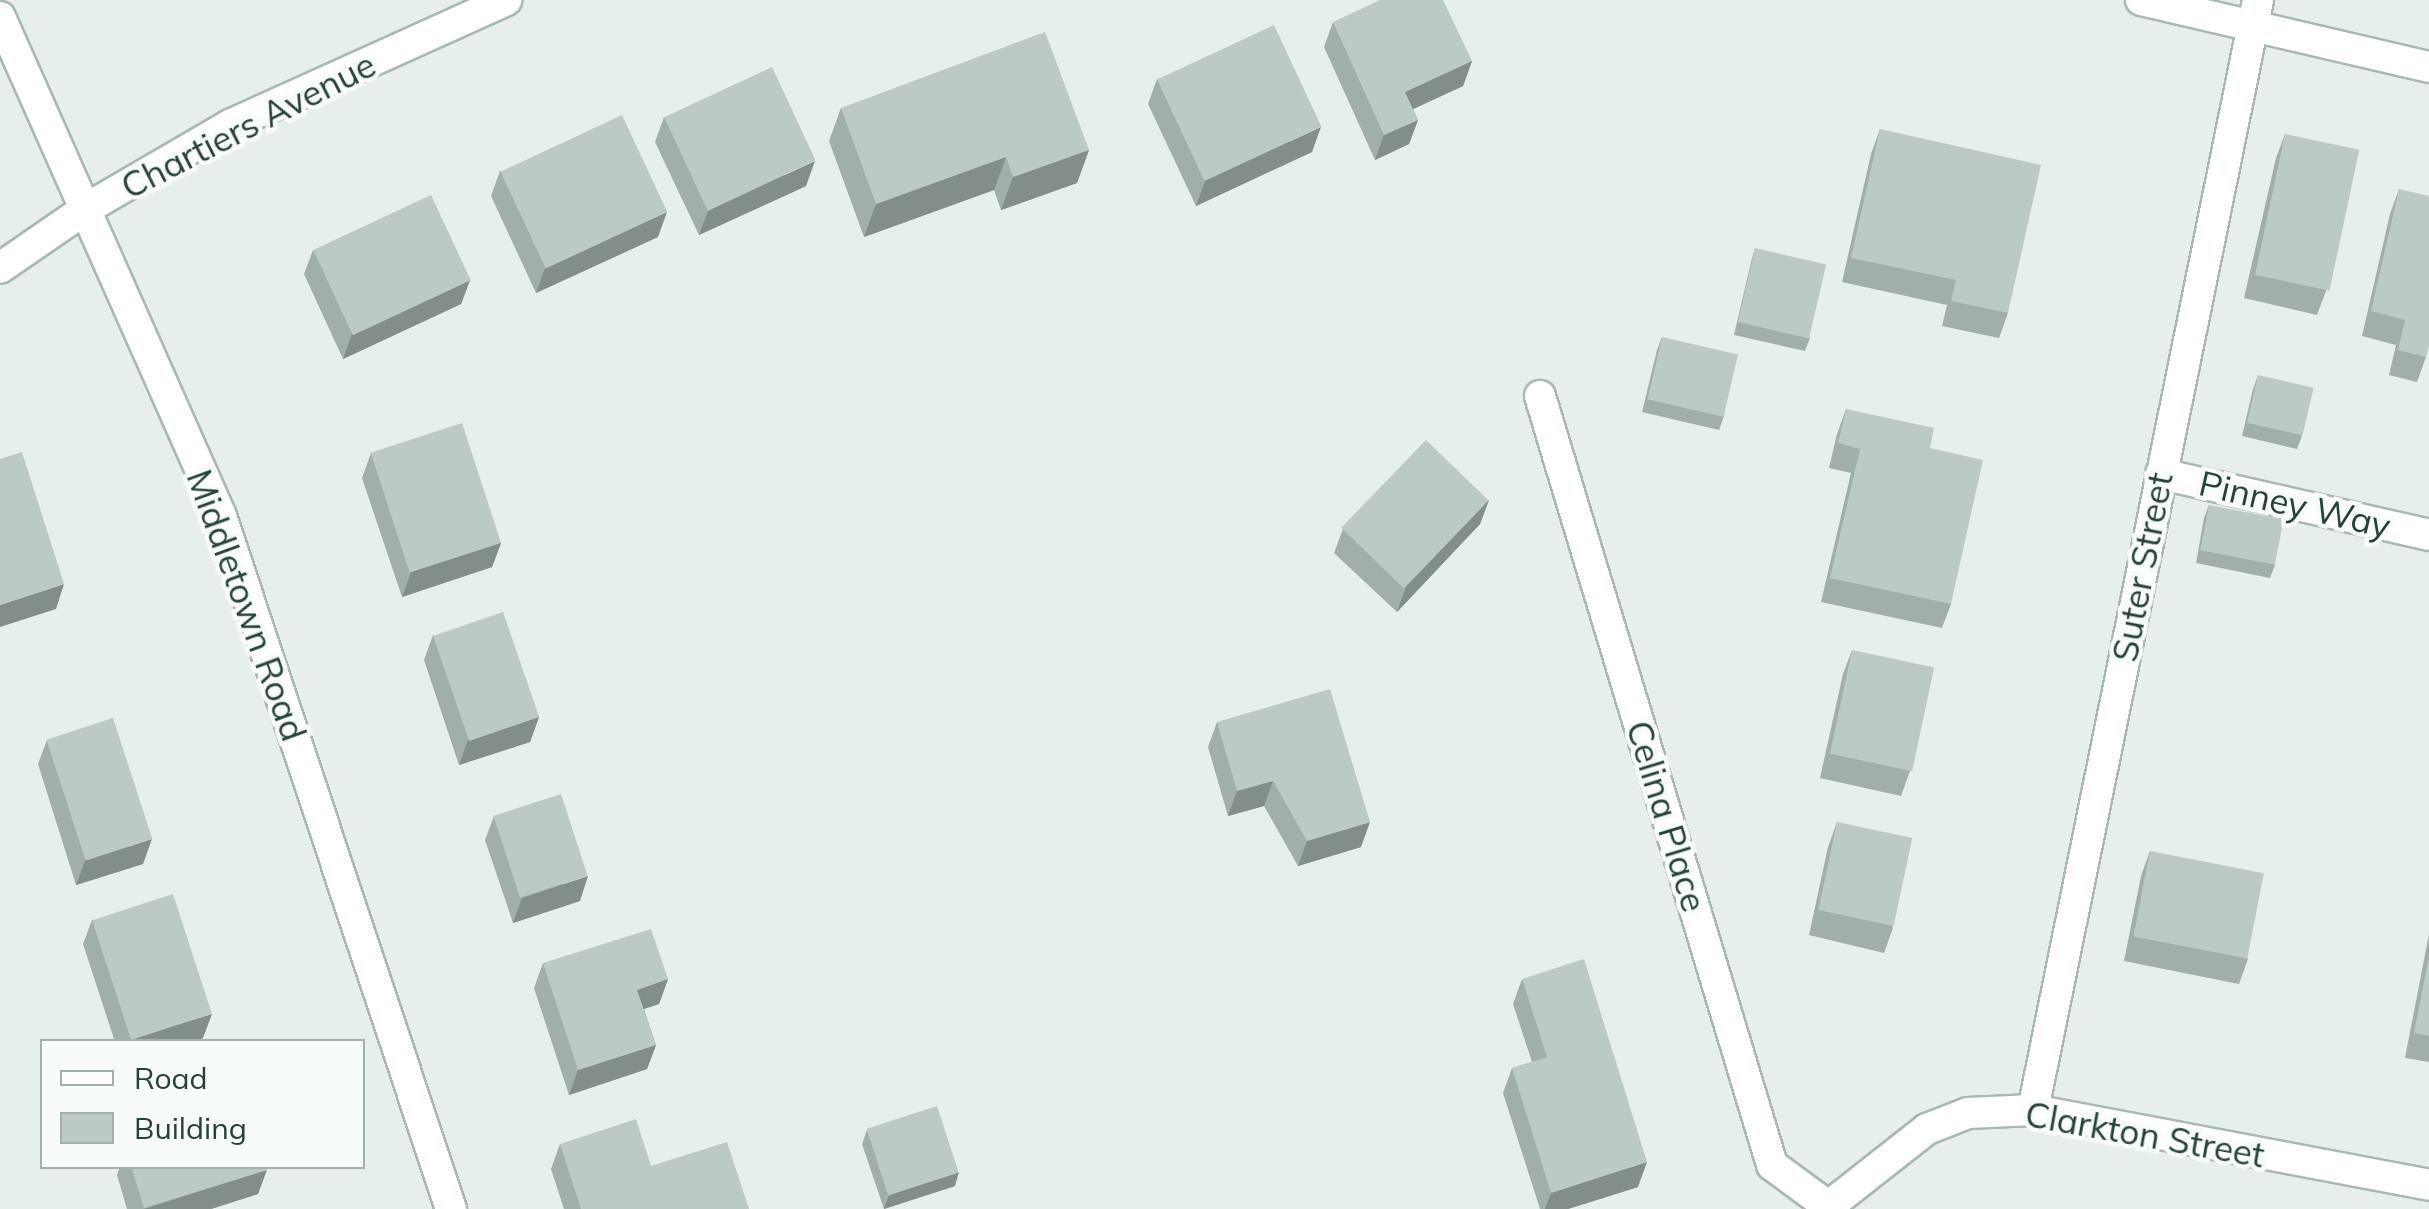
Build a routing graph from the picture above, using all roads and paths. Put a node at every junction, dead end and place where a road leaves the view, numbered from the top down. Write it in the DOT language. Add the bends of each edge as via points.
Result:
graph roads {
  1 [pos="506,0"];
  2 [pos="2140,0"];
  3 [pos="2255,12"];
  4 [pos="0,16"];
  5 [pos="2429,67"];
  6 [pos="84,210"];
  7 [pos="0,268"];
  8 [pos="1540,396"];
  9 [pos="2161,474"];
  10 [pos="2429,535"];
  11 [pos="2033,1110"];
  12 [pos="2429,1186"];
  13 [pos="1831,1208"];
  14 [pos="450,1209"];
  1 -- 6 [label="street, Chartiers Avenue" via="232,124"];
  2 -- 3 [label="street"];
  3 -- 5 [label="street"];
  3 -- 9 [label="street, Suter Street"];
  4 -- 6 [label="street, Middletown Road"];
  6 -- 7 [label="street, Chartiers Avenue"];
  6 -- 14 [label="street, Middletown Road" via="221,516"];
  8 -- 13 [label="street, Celina Place" via="1772,1165"];
  9 -- 10 [label="street, Pinney Way"];
  9 -- 11 [label="street, Suter Street"];
  11 -- 12 [label="street, Clarkton Street"];
  11 -- 13 [label="street, Clarkton Street" via="1968,1113 1926,1130"];
}
